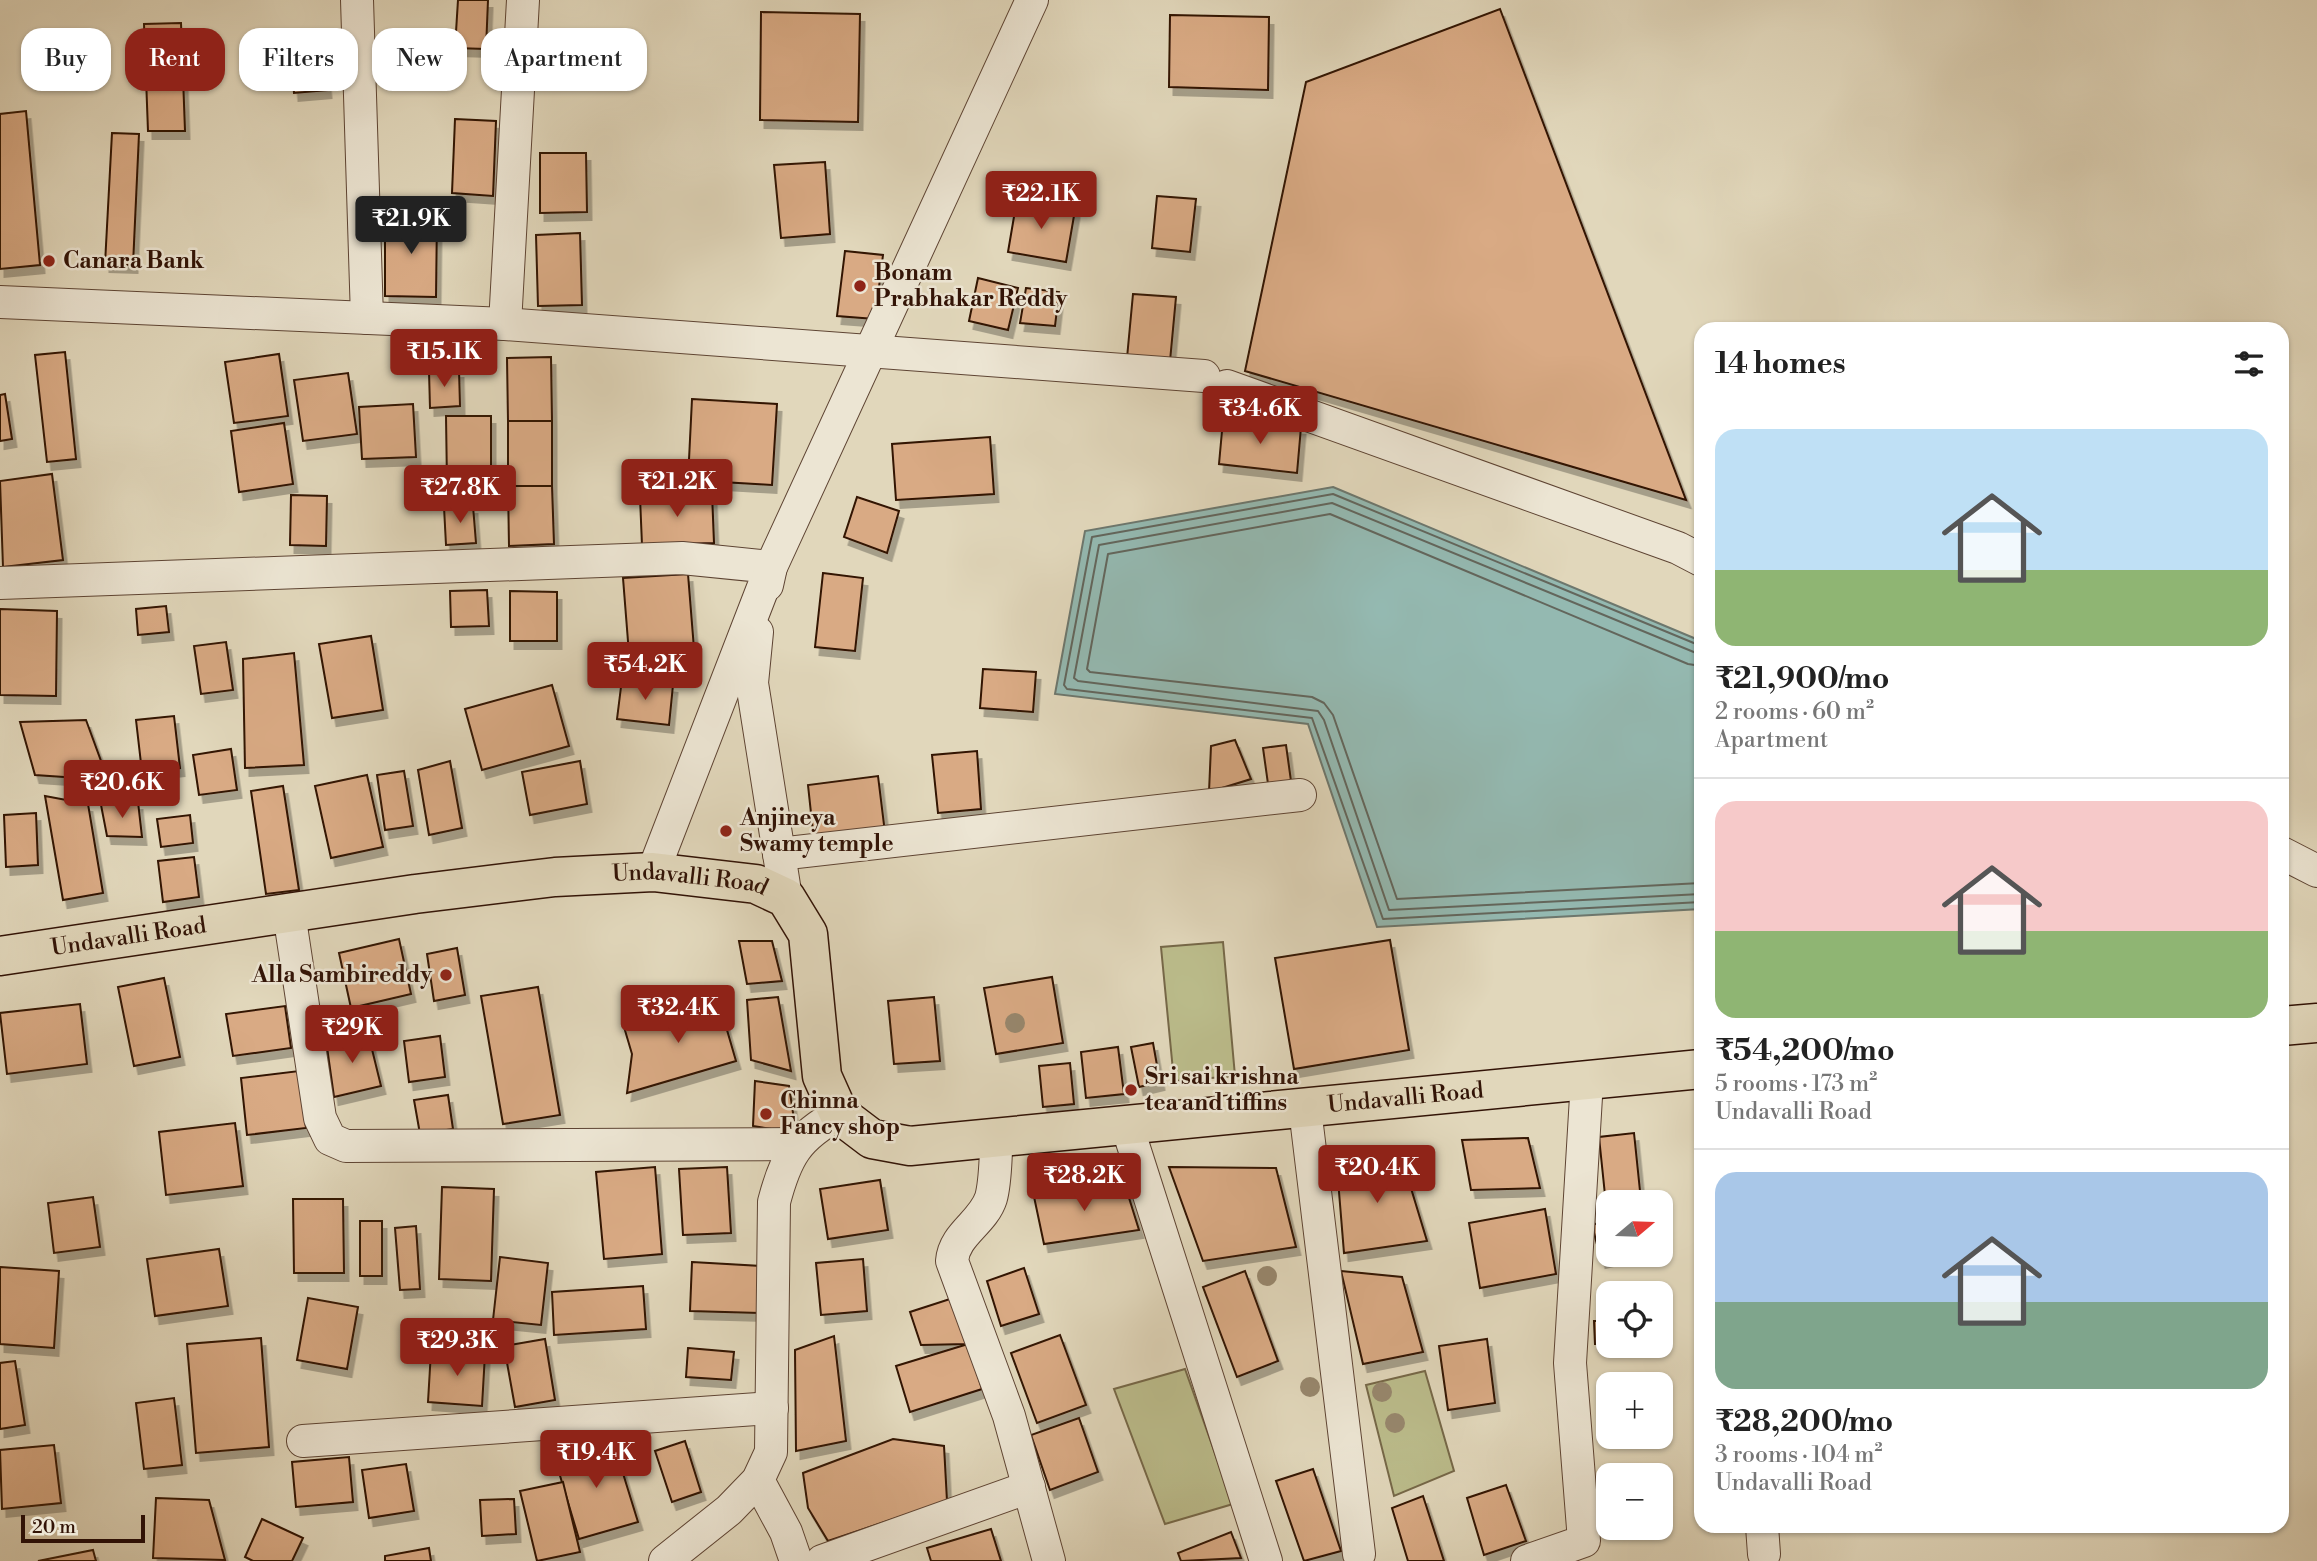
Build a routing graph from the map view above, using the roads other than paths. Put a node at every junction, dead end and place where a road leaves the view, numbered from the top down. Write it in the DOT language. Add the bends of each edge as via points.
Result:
graph roads {
  1 [pos="358,0"];
  2 [pos="523,0"];
  3 [pos="1032,0"];
  4 [pos="0,302"];
  5 [pos="367,318"];
  6 [pos="505,324"];
  7 [pos="869,353"];
  8 [pos="1694,556"];
  9 [pos="771,567"];
  10 [pos="0,583"];
  11 [pos="1300,795"];
  12 [pos="779,854"];
  13 [pos="2289,857"];
  14 [pos="2317,871"];
  15 [pos="653,872"];
  16 [pos="786,898"];
  17 [pos="289,913"];
  18 [pos="0,956"];
  19 [pos="2317,1023"];
  20 [pos="2289,1025"];
  21 [pos="1694,1070"];
  22 [pos="1587,1080"];
  23 [pos="1305,1109"];
  24 [pos="839,1114"];
  25 [pos="1127,1126"];
  26 [pos="997,1138"];
  27 [pos="797,1144"];
  28 [pos="772,1408"];
  29 [pos="303,1441"];
  30 [pos="758,1480"];
  31 [pos="1029,1487"];
  32 [pos="1359,1554"];
  33 [pos="673,1559"];
  34 [pos="796,1561"];
  35 [pos="822,1561"];
  36 [pos="1049,1561"];
  37 [pos="1266,1561"];
  38 [pos="1527,1561"];
  1 -- 5 [label="street"];
  2 -- 6 [label="street"];
  3 -- 7 [label="street"];
  4 -- 5 [label="street"];
  5 -- 6 [label="street"];
  6 -- 7 [label="street"];
  7 -- 8 [label="street" via="1216,381"];
  7 -- 9 [label="street"];
  9 -- 10 [label="street" via="682,558"];
  9 -- 12 [label="street" via="754,644 752,682"];
  9 -- 15 [label="street"];
  11 -- 12 [label="street"];
  12 -- 16 [label="street"];
  13 -- 14 [label="street"];
  15 -- 16 [label="main road, Undavalli Road" via="756,884"];
  15 -- 17 [label="main road, Undavalli Road" via="498,882"];
  16 -- 24 [label="main road, Undavalli Road" via="807,934 822,1076"];
  17 -- 18 [label="main road, Undavalli Road"];
  17 -- 27 [label="street" via="320,1118 330,1139 346,1146"];
  19 -- 20 [label="main road"];
  21 -- 22 [label="main road, Undavalli Road"];
  22 -- 23 [label="main road, Undavalli Road"];
  22 -- 38 [label="street" via="1570,1363 1584,1541"];
  23 -- 25 [label="main road, Undavalli Road"];
  23 -- 32 [label="street"];
  24 -- 26 [label="main road, Undavalli Road" via="872,1139 910,1146"];
  24 -- 27 [label="street"];
  25 -- 26 [label="main road, Undavalli Road"];
  25 -- 37 [label="street"];
  26 -- 31 [label="street" via="991,1197 983,1214 953,1247 952,1262 1009,1416"];
  27 -- 28 [label="street" via="782,1171 774,1202"];
  28 -- 29 [label="street"];
  28 -- 30 [label="street" via="771,1452"];
  30 -- 33 [label="street"];
  30 -- 34 [label="street"];
  31 -- 35 [label="street"];
  31 -- 36 [label="street"];
}
